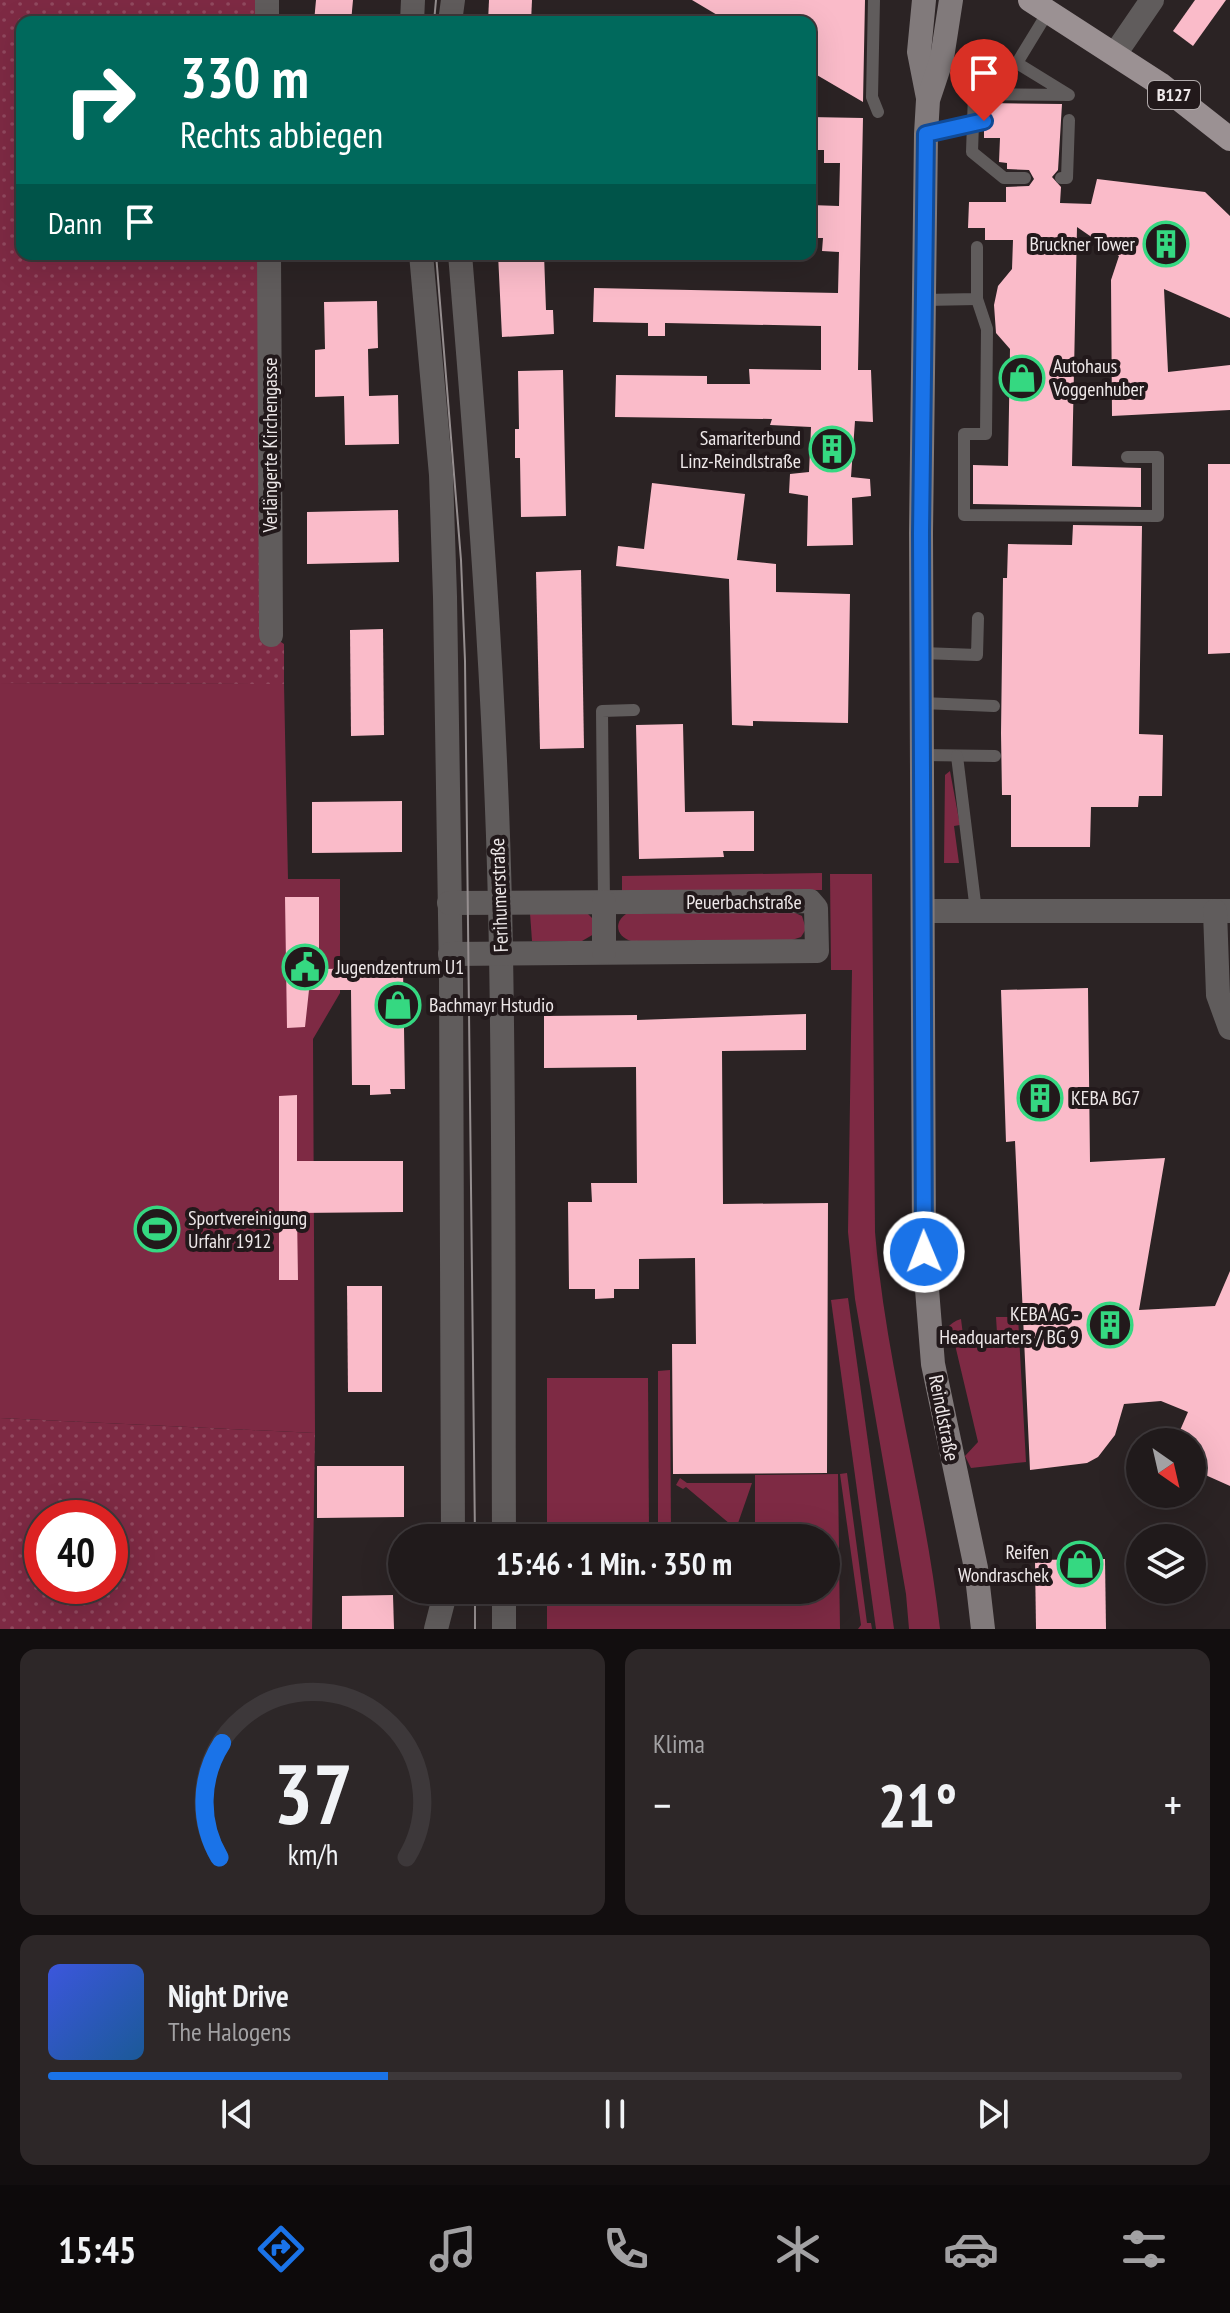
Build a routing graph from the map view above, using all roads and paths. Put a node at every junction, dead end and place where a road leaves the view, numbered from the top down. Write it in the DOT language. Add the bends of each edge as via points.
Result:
graph roads {
  1 [pos="874,0"];
  2 [pos="924,0"];
  3 [pos="951,0"];
  4 [pos="1152,0"];
  5 [pos="1039,6"];
  6 [pos="1115,54"];
  7 [pos="1017,63"];
  8 [pos="974,94"];
  9 [pos="928,100"];
  10 [pos="878,112"];
  11 [pos="1069,120"];
  12 [pos="978,123"];
  13 [pos="926,134"];
  14 [pos="1230,139"];
  15 [pos="1025,178"];
  16 [pos="1064,178"];
  17 [pos="977,247"];
  18 [pos="269,260"];
  19 [pos="422,260"];
  20 [pos="460,260"];
  21 [pos="977,299"];
  22 [pos="924,300"];
  23 [pos="1127,457"];
  24 [pos="978,618"];
  25 [pos="271,635"];
  26 [pos="922,653"];
  27 [pos="922,703"];
  28 [pos="994,706"];
  29 [pos="634,710"];
  30 [pos="923,755"];
  31 [pos="957,756"];
  32 [pos="995,756"];
  33 [pos="604,902"];
  34 [pos="449,903"];
  35 [pos="500,903"];
  36 [pos="923,911"];
  37 [pos="976,911"];
  38 [pos="1223,911"];
  39 [pos="501,952"];
  40 [pos="604,952"];
  41 [pos="450,954"];
  42 [pos="1230,1028"];
  43 [pos="453,1524"];
  44 [pos="504,1524"];
  45 [pos="442,1604"];
  46 [pos="504,1604"];
  47 [pos="436,1629"];
  48 [pos="504,1629"];
  49 [pos="983,1629"];
  1 -- 10 [label="lane" via="872,97"];
  2 -- 9 [label="street, Reindlstraße" via="919,52"];
  3 -- 9 [label="street, Reindlstraße" via="942,58"];
  4 -- 6 [label="street"];
  5 -- 6 [label="main road, B127"];
  5 -- 7 [label="lane"];
  6 -- 14 [label="main road, B127"];
  7 -- 8 [label="lane" via="977,63"];
  7 -- 8 [label="lane" via="1069,95"];
  8 -- 12 [label="lane"];
  9 -- 13 [label="street, Reindlstraße"];
  11 -- 16 [label="lane"];
  12 -- 13 [label="lane"];
  12 -- 15 [label="lane" via="972,152 1004,178"];
  13 -- 22 [label="street, Reindlstraße"];
  17 -- 21 [label="lane"];
  18 -- 25 [label="street, Verlängerte Kirchengasse"];
  19 -- 34 [label="street" via="441,475"];
  20 -- 35 [label="street, Ferihumerstraße" via="485,561"];
  21 -- 22 [label="lane"];
  21 -- 23 [label="lane" via="987,329 986,434 964,434 964,515 1158,516 1158,457"];
  22 -- 26 [label="street, Reindlstraße"];
  24 -- 26 [label="lane" via="977,655"];
  26 -- 27 [label="street, Reindlstraße"];
  27 -- 28 [label="lane"];
  27 -- 30 [label="street, Reindlstraße"];
  29 -- 33 [label="lane" via="602,711"];
  30 -- 31 [label="lane"];
  30 -- 36 [label="street, Reindlstraße"];
  31 -- 32 [label="lane"];
  31 -- 37 [label="lane"];
  33 -- 35 [label="street, Peuerbachstraße"];
  33 -- 40 [label="street"];
  33 -- 40 [label="street, Peuerbachstraße" via="810,901 816,908 817,951"];
  34 -- 35 [label="street, Peuerbachstraße"];
  34 -- 41 [label="street"];
  35 -- 39 [label="street, Ferihumerstraße"];
  36 -- 37 [label="street"];
  36 -- 49 [label="street, Reindlstraße" via="927,1302 933,1364 976,1568"];
  37 -- 38 [label="street"];
  38 -- 42 [label="street" via="1218,995"];
  39 -- 40 [label="street, Peuerbachstraße"];
  39 -- 41 [label="street, Peuerbachstraße"];
  39 -- 44 [label="street, Ferihumerstraße"];
  41 -- 43 [label="street"];
  45 -- 47 [label="street"];
  46 -- 48 [label="street"];
}
